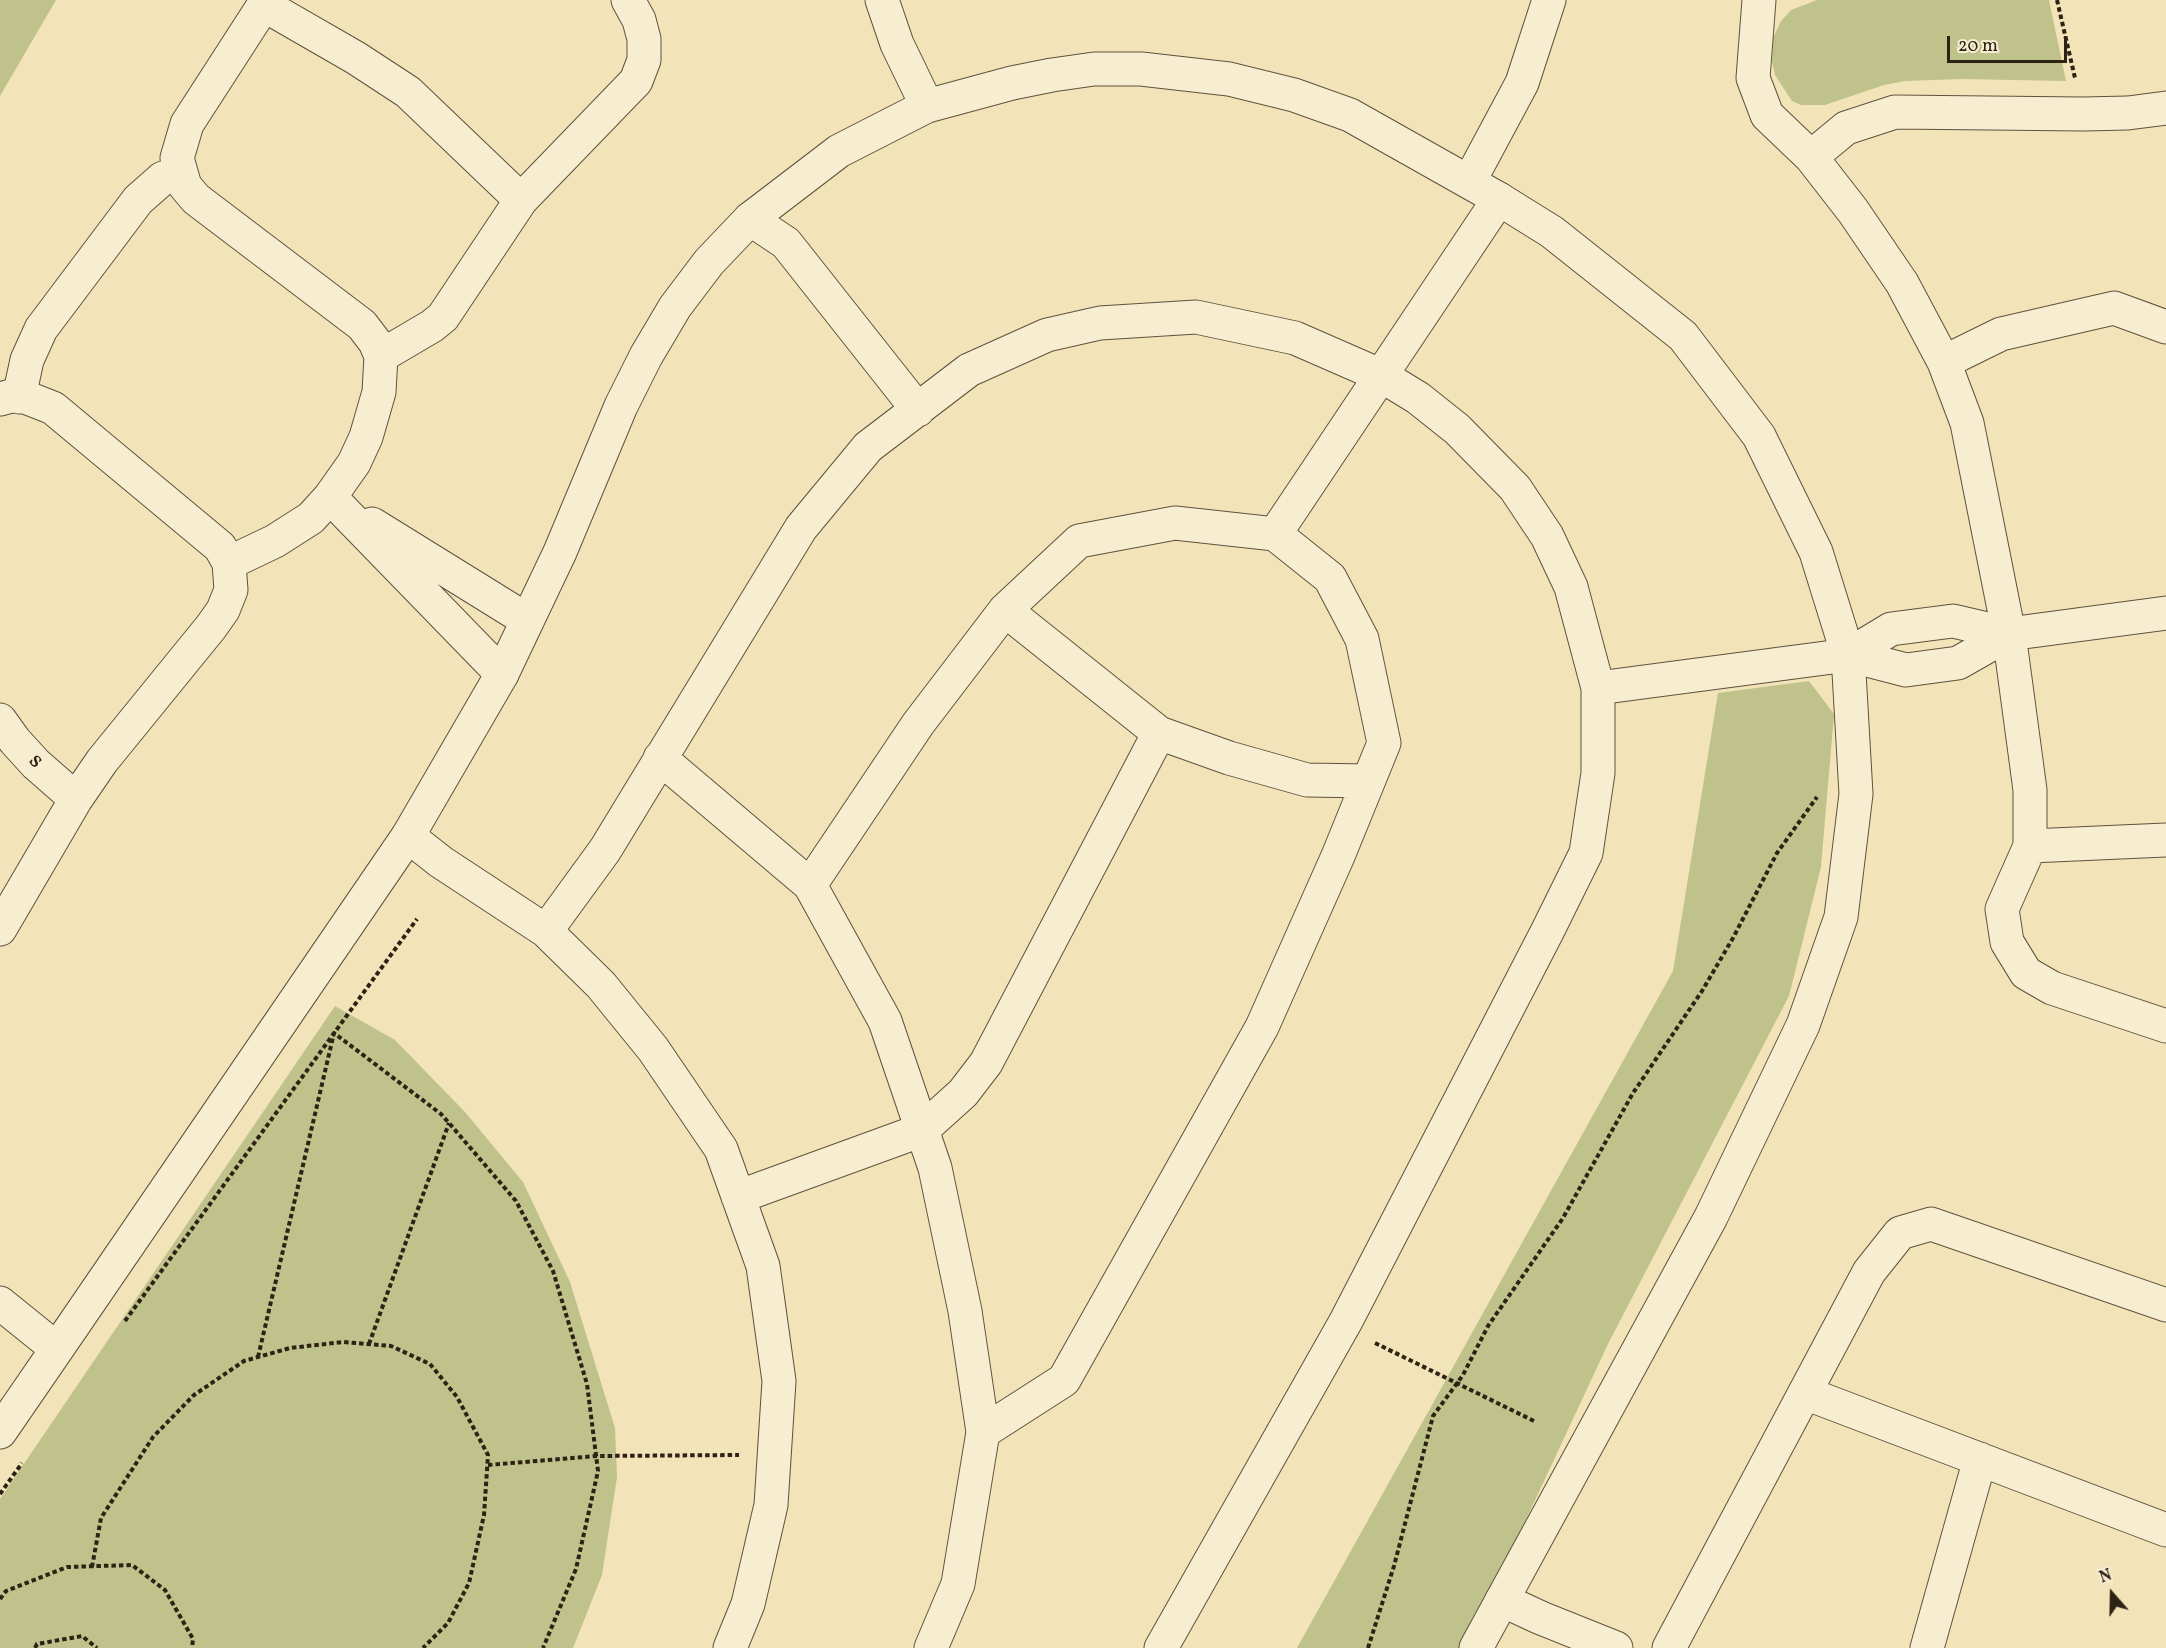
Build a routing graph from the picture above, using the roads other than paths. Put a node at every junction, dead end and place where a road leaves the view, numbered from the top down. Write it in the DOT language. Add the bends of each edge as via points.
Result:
graph roads {
  1 [pos="628,0"];
  2 [pos="882,0"];
  3 [pos="1549,0"];
  4 [pos="1759,0"];
  5 [pos="266,3"];
  6 [pos="927,106"];
  7 [pos="2166,108"];
  8 [pos="1811,157"];
  9 [pos="181,173"];
  10 [pos="1469,182"];
  11 [pos="1499,199"];
  12 [pos="521,200"];
  13 [pos="750,219"];
  14 [pos="2166,327"];
  15 [pos="381,356"];
  16 [pos="1944,362"];
  17 [pos="1382,376"];
  18 [pos="9,398"];
  19 [pos="918,410"];
  20 [pos="330,497"];
  21 [pos="1275,534"];
  22 [pos="229,562"];
  23 [pos="1005,610"];
  24 [pos="2166,613"];
  25 [pos="527,620"];
  26 [pos="2009,634"];
  27 [pos="1848,655"];
  28 [pos="502,674"];
  29 [pos="1598,688"];
  30 [pos="0,720"];
  31 [pos="1159,733"];
  32 [pos="660,758"];
  33 [pos="1368,781"];
  34 [pos="76,799"];
  35 [pos="408,836"];
  36 [pos="2166,840"];
  37 [pos="2030,846"];
  38 [pos="810,885"];
  39 [pos="0,929"];
  40 [pos="546,931"];
  41 [pos="2166,1026"];
  42 [pos="922,1130"];
  43 [pos="738,1197"];
  44 [pos="0,1303"];
  45 [pos="2166,1305"];
  46 [pos="57,1349"];
  47 [pos="1805,1393"];
  48 [pos="0,1432"];
  49 [pos="983,1432"];
  50 [pos="1980,1459"];
  51 [pos="2166,1530"];
  52 [pos="1502,1600"];
  53 [pos="730,1648"];
  54 [pos="931,1648"];
  55 [pos="1161,1648"];
  56 [pos="1476,1648"];
  57 [pos="1616,1648"];
  58 [pos="1669,1648"];
  59 [pos="1927,1648"];
  1 -- 12 [label="street" via="644,39 644,60 636,81"];
  2 -- 6 [label="street" via="897,44"];
  3 -- 10 [label="street" via="1522,83"];
  4 -- 8 [label="street" via="1753,78 1767,115"];
  5 -- 9 [label="street" via="187,124 177,158"];
  5 -- 12 [label="street" via="408,92"];
  6 -- 10 [label="street" via="1012,83 1094,69 1141,69 1229,79 1294,95 1350,115"];
  6 -- 13 [label="street" via="839,152"];
  7 -- 8 [label="street" via="2083,114 1895,112 1846,128"];
  8 -- 16 [label="street" via="1902,283"];
  9 -- 15 [label="street" via="184,186 195,199 362,325"];
  9 -- 18 [label="street" via="163,178 138,200 41,329"];
  10 -- 11 [label="street"];
  11 -- 17 [label="street"];
  11 -- 27 [label="street" via="1552,232 1683,336 1759,436 1816,552"];
  12 -- 15 [label="street" via="443,317"];
  13 -- 19 [label="street" via="786,243"];
  13 -- 25 [label="street" via="709,262 675,307 646,356"];
  14 -- 16 [label="street" via="2114,308 2001,334"];
  15 -- 20 [label="street" via="379,392 366,436 354,463"];
  16 -- 26 [label="street" via="1967,423"];
  17 -- 19 [label="street" via="1295,338 1196,316 1100,323 1047,335 969,370"];
  17 -- 21 [label="street"];
  17 -- 29 [label="street" via="1457,429 1515,488 1547,536 1571,587"];
  18 -- 22 [label="street" via="39,401 53,408 220,547"];
  19 -- 32 [label="street" via="868,447 801,528"];
  20 -- 22 [label="street" via="311,518 275,542"];
  20 -- 25 [label="street"];
  20 -- 28 [label="street"];
  21 -- 23 [label="street" via="1175,523 1079,541"];
  21 -- 33 [label="street" via="1330,578 1362,639 1384,743"];
  22 -- 34 [label="street" via="231,590 223,610"];
  23 -- 31 [label="street"];
  23 -- 38 [label="street" via="918,724"];
  24 -- 26 [label="street"];
  25 -- 28 [label="street"];
  26 -- 27 [label="street" via="1953,621 1933,623 1892,629"];
  26 -- 27 [label="street" via="1958,663 1906,670"];
  26 -- 37 [label="street" via="2030,790"];
  27 -- 29 [label="street"];
  27 -- 52 [label="street" via="1855,805 1841,917 1803,1025 1711,1216"];
  28 -- 35 [label="street"];
  29 -- 55 [label="street" via="1598,773 1586,853 1343,1326"];
  30 -- 34 [label="street, s" via="36,764"];
  31 -- 33 [label="street" via="1307,780"];
  31 -- 42 [label="street" via="986,1063 963,1093"];
  32 -- 38 [label="street"];
  32 -- 40 [label="street" via="605,850"];
  33 -- 49 [label="street" via="1262,1027 1064,1380"];
  34 -- 39 [label="street"];
  35 -- 40 [label="street"];
  35 -- 46 [label="street"];
  36 -- 37 [label="street"];
  37 -- 41 [label="street" via="2002,909 2007,942 2026,972 2052,988"];
  38 -- 42 [label="street" via="885,1021"];
  40 -- 43 [label="street" via="601,985 653,1049 720,1149"];
  42 -- 43 [label="street"];
  42 -- 49 [label="street" via="935,1168 965,1311"];
  43 -- 53 [label="street" via="763,1266 779,1381 771,1504 748,1604"];
  44 -- 46 [label="street"];
  45 -- 47 [label="street" via="1931,1224 1900,1233 1869,1272"];
  46 -- 48 [label="street"];
  47 -- 50 [label="street"];
  47 -- 58 [label="street"];
  49 -- 54 [label="street" via="958,1584"];
  50 -- 51 [label="street"];
  50 -- 59 [label="street"];
  52 -- 56 [label="street"];
  52 -- 57 [label="street"];
}
